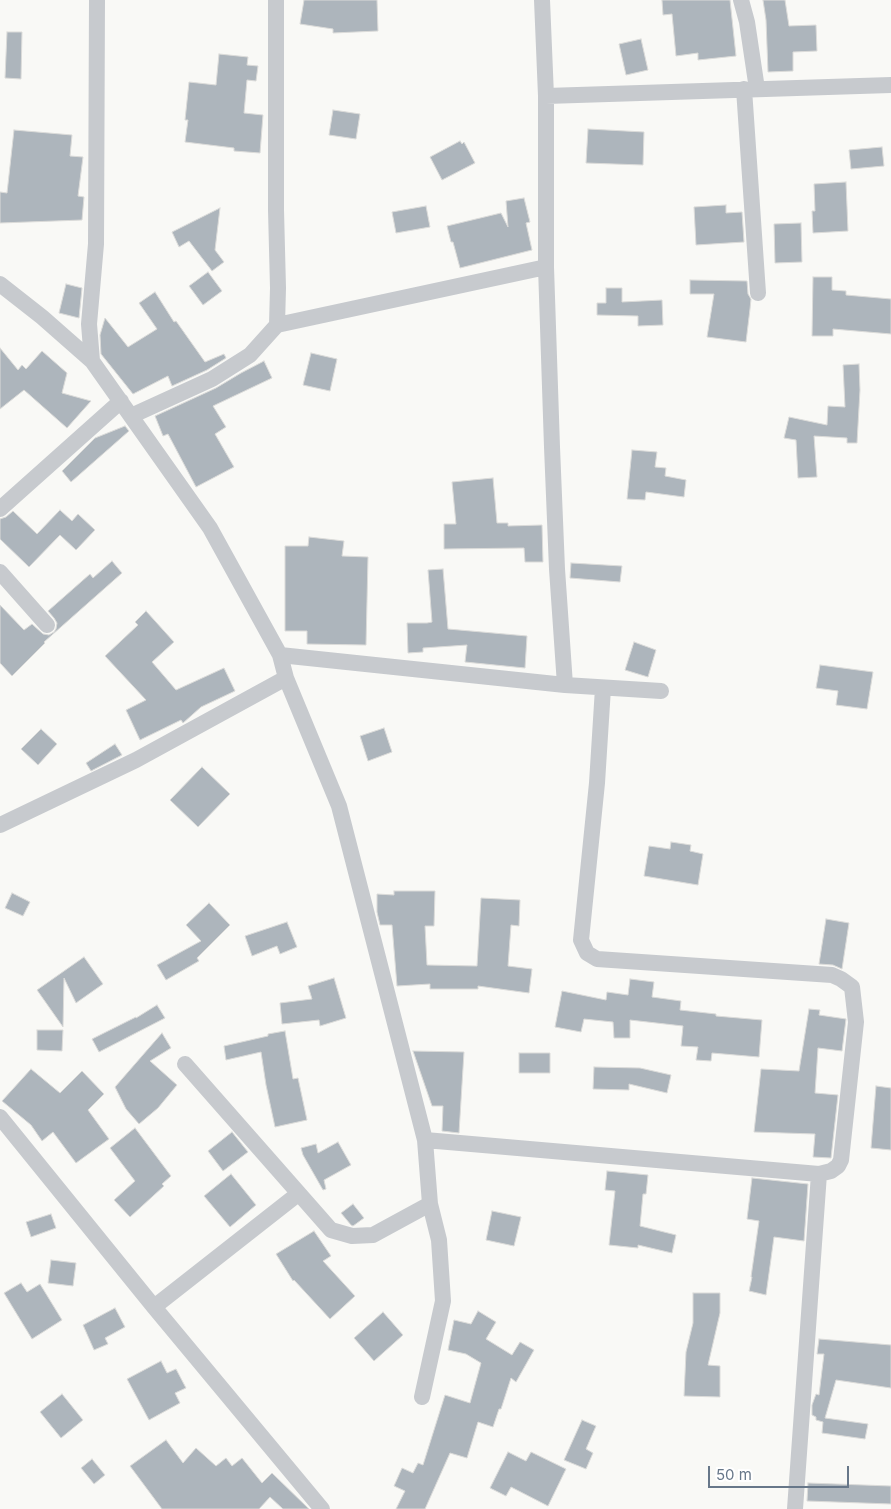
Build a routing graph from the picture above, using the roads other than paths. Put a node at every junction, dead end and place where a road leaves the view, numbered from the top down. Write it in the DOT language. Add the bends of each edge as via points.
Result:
graph roads {
  1 [pos="97,0"];
  2 [pos="276,0"];
  3 [pos="542,0"];
  4 [pos="741,0"];
  5 [pos="891,84"];
  6 [pos="750,89"];
  7 [pos="546,96"];
  8 [pos="546,267"];
  9 [pos="0,284"];
  10 [pos="758,293"];
  11 [pos="277,325"];
  12 [pos="92,362"];
  13 [pos="121,401"];
  14 [pos="131,416"];
  15 [pos="0,509"];
  16 [pos="0,572"];
  17 [pos="47,625"];
  18 [pos="280,655"];
  19 [pos="286,678"];
  20 [pos="565,685"];
  21 [pos="603,688"];
  22 [pos="661,691"];
  23 [pos="0,825"];
  24 [pos="185,1064"];
  25 [pos="0,1117"];
  26 [pos="425,1140"];
  27 [pos="818,1174"];
  28 [pos="298,1194"];
  29 [pos="430,1204"];
  30 [pos="154,1307"];
  31 [pos="422,1397"];
  32 [pos="322,1509"];
  33 [pos="794,1509"];
  1 -- 12 [label="street" via="96,244 89,324"];
  2 -- 11 [label="street"];
  3 -- 7 [label="street"];
  4 -- 6 [label="street" via="747,22"];
  5 -- 6 [label="street"];
  6 -- 7 [label="street"];
  6 -- 10 [label="street"];
  7 -- 8 [label="street"];
  8 -- 11 [label="street"];
  8 -- 20 [label="street" via="557,569"];
  9 -- 12 [label="street"];
  11 -- 14 [label="street" via="250,355 212,379"];
  12 -- 13 [label="street"];
  13 -- 14 [label="street"];
  13 -- 15 [label="street"];
  14 -- 18 [label="street" via="210,528"];
  16 -- 17 [label="street"];
  18 -- 19 [label="street"];
  18 -- 20 [label="street"];
  19 -- 23 [label="street" via="136,760"];
  19 -- 26 [label="street" via="339,806"];
  20 -- 21 [label="street"];
  21 -- 22 [label="street"];
  21 -- 27 [label="street" via="581,940 587,953 597,959 832,976 852,987 856,1022 841,1160 832,1172"];
  24 -- 28 [label="street"];
  25 -- 30 [label="street"];
  26 -- 27 [label="street"];
  26 -- 29 [label="street"];
  27 -- 33 [label="street"];
  28 -- 29 [label="street" via="330,1230 352,1236 373,1235"];
  28 -- 30 [label="street"];
  29 -- 31 [label="street" via="440,1240 443,1300"];
  30 -- 32 [label="street"];
}
